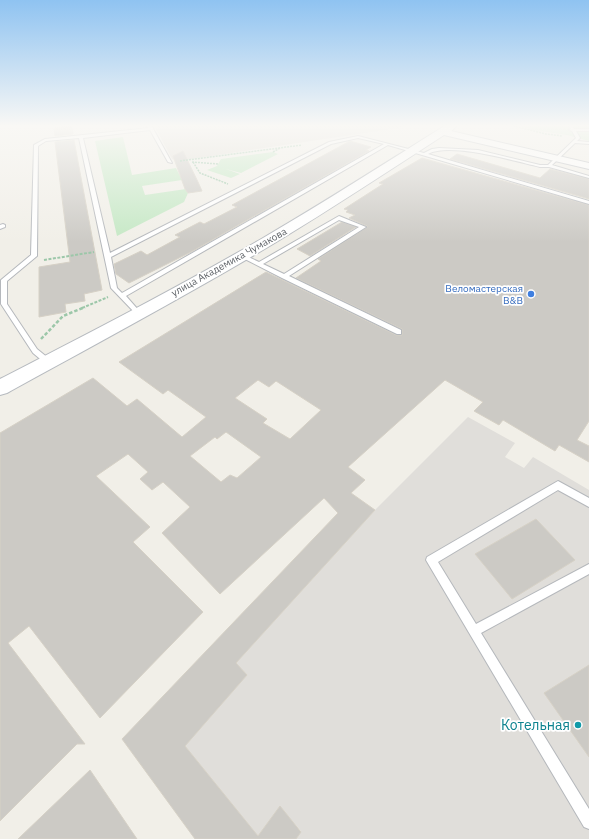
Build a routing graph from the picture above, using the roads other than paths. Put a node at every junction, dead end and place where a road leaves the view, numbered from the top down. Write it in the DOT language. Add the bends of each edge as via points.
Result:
graph roads {
  1 [pos="36,164"];
  2 [pos="87,164"];
  3 [pos="287,164"];
  4 [pos="352,164"];
  5 [pos="395,164"];
  6 [pos="464,164"];
  7 [pos="558,164"];
  8 [pos="572,164"];
  9 [pos="589,166"];
  10 [pos="589,177"];
  11 [pos="589,203"];
  12 [pos="107,253"];
  13 [pos="242,256"];
  14 [pos="259,264"];
  15 [pos="284,276"];
  16 [pos="120,294"];
  17 [pos="2,305"];
  18 [pos="138,313"];
  19 [pos="399,332"];
  20 [pos="49,362"];
  21 [pos="0,388"];
  22 [pos="589,503"];
  23 [pos="589,569"];
  24 [pos="474,631"];
  25 [pos="589,822"];
  1 -- 17 [label="lane" via="34,256 4,280"];
  2 -- 12 [label="lane"];
  3 -- 12 [label="lane"];
  4 -- 16 [label="lane"];
  5 -- 13 [label="street, улица Академика Чумакова"];
  6 -- 11 [label="lane"];
  7 -- 10 [label="lane"];
  8 -- 9 [label="street"];
  12 -- 16 [label="lane" via="114,288"];
  13 -- 14 [label="lane"];
  13 -- 18 [label="street, улица Академика Чумакова"];
  14 -- 15 [label="lane"];
  14 -- 15 [label="lane" via="340,218 363,228"];
  15 -- 19 [label="lane"];
  16 -- 18 [label="lane"];
  17 -- 20 [label="lane" via="35,351"];
  18 -- 20 [label="street, улица Академика Чумакова"];
  20 -- 21 [label="street, улица Академика Чумакова"];
  22 -- 24 [label="lane" via="558,485 431,560"];
  23 -- 24 [label="lane"];
  24 -- 25 [label="lane"];
}
